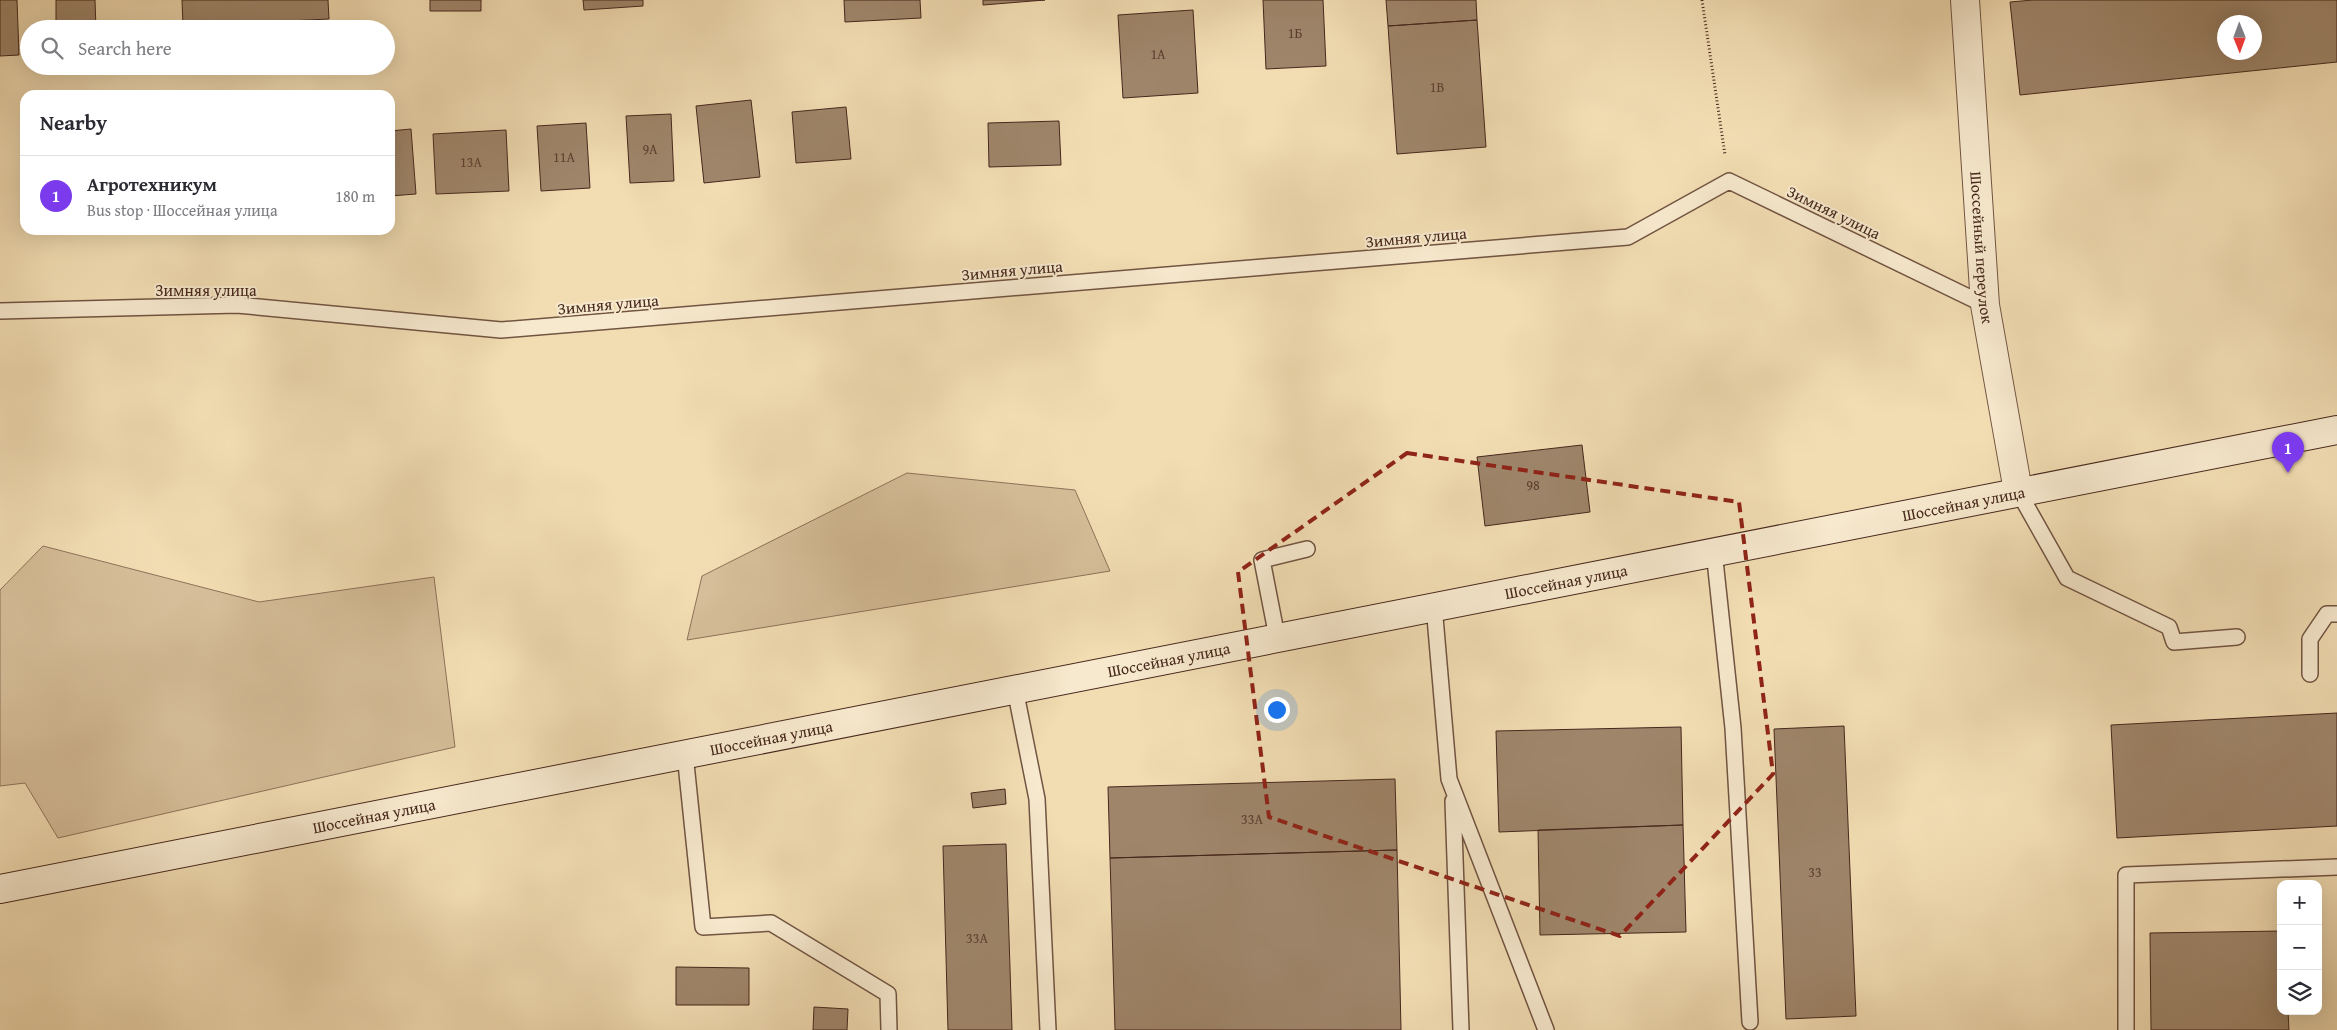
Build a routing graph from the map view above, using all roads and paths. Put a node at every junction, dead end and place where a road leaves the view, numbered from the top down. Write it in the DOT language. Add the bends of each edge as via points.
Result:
graph roads {
  1 [pos="1702,0"];
  2 [pos="1966,0"];
  3 [pos="1729,180"];
  4 [pos="1985,305"];
  5 [pos="0,311"];
  6 [pos="2337,430"];
  7 [pos="2018,491"];
  8 [pos="1307,549"];
  9 [pos="1714,551"];
  10 [pos="1434,606"];
  11 [pos="2337,614"];
  12 [pos="1277,637"];
  13 [pos="2237,637"];
  14 [pos="2310,674"];
  15 [pos="1015,689"];
  16 [pos="685,754"];
  17 [pos="1453,789"];
  18 [pos="2337,867"];
  19 [pos="0,889"];
  20 [pos="1750,1022"];
  21 [pos="890,1030"];
  22 [pos="1048,1030"];
  23 [pos="1461,1030"];
  24 [pos="1546,1030"];
  25 [pos="2126,1030"];
  1 -- 3 [label="path"];
  2 -- 4 [label="main road, Шоссейный переулок"];
  3 -- 4 [label="lane, Зимняя улица"];
  3 -- 5 [label="lane, Зимняя улица" via="1628,237 500,330 237,305"];
  4 -- 7 [label="main road, Шоссейный переулок"];
  6 -- 7 [label="main road, Шоссейная улица"];
  7 -- 9 [label="main road, Шоссейная улица"];
  7 -- 13 [label="lane" via="2067,578 2169,627 2174,642"];
  8 -- 12 [label="lane" via="1262,560"];
  9 -- 10 [label="main road, Шоссейная улица"];
  9 -- 20 [label="lane" via="1733,728"];
  10 -- 12 [label="main road, Шоссейная улица"];
  10 -- 17 [label="lane" via="1449,779"];
  11 -- 14 [label="lane" via="2327,614 2310,639"];
  12 -- 15 [label="main road, Шоссейная улица"];
  15 -- 16 [label="main road, Шоссейная улица"];
  15 -- 22 [label="lane" via="1037,799"];
  16 -- 19 [label="main road, Шоссейная улица"];
  16 -- 21 [label="lane" via="703,927 771,923 888,994"];
  17 -- 23 [label="lane"];
  17 -- 24 [label="lane"];
  18 -- 25 [label="lane" via="2126,874"];
}
